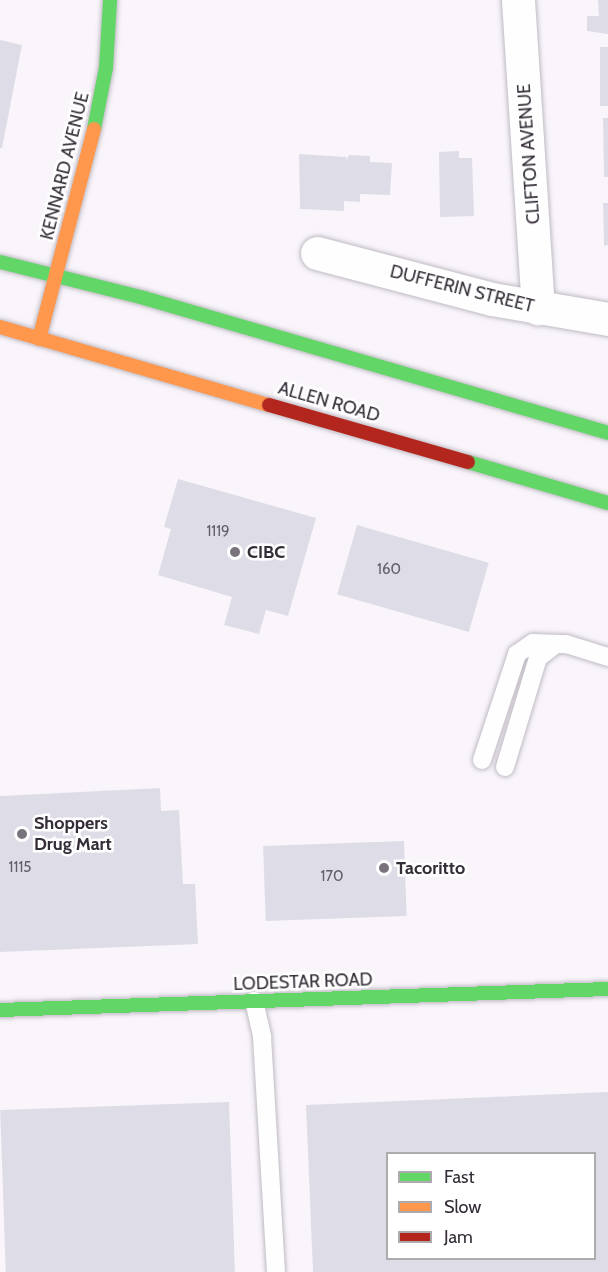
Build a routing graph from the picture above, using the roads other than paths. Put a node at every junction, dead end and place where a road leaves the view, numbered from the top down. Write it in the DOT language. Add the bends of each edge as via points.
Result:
graph roads {
  1 [pos="110,0"];
  2 [pos="518,0"];
  3 [pos="317,253"];
  4 [pos="0,262"];
  5 [pos="57,273"];
  6 [pos="538,308"];
  7 [pos="608,319"];
  8 [pos="0,327"];
  9 [pos="39,339"];
  10 [pos="608,433"];
  11 [pos="608,503"];
  12 [pos="556,644"];
  13 [pos="608,657"];
  14 [pos="482,760"];
  15 [pos="505,767"];
  16 [pos="608,989"];
  17 [pos="254,1002"];
  18 [pos="0,1010"];
  19 [pos="276,1272"];
  1 -- 5 [label="main road, KENNARD AVENUE" via="106,68 93,137"];
  2 -- 6 [label="street, CLIFTON AVENUE"];
  3 -- 6 [label="street, DUFFERIN STREET"];
  4 -- 5 [label="main road"];
  5 -- 9 [label="main road, KENNARD AVENUE"];
  5 -- 10 [label="main road"];
  6 -- 7 [label="street, DUFFERIN STREET"];
  8 -- 9 [label="main road"];
  9 -- 11 [label="main road, ALLEN ROAD"];
  12 -- 13 [label="lane"];
  12 -- 14 [label="lane" via="533,643 517,654"];
  12 -- 15 [label="lane" via="538,658"];
  16 -- 17 [label="main road, LODESTAR ROAD"];
  17 -- 18 [label="main road, LODESTAR ROAD"];
  17 -- 19 [label="lane" via="262,1037"];
}
